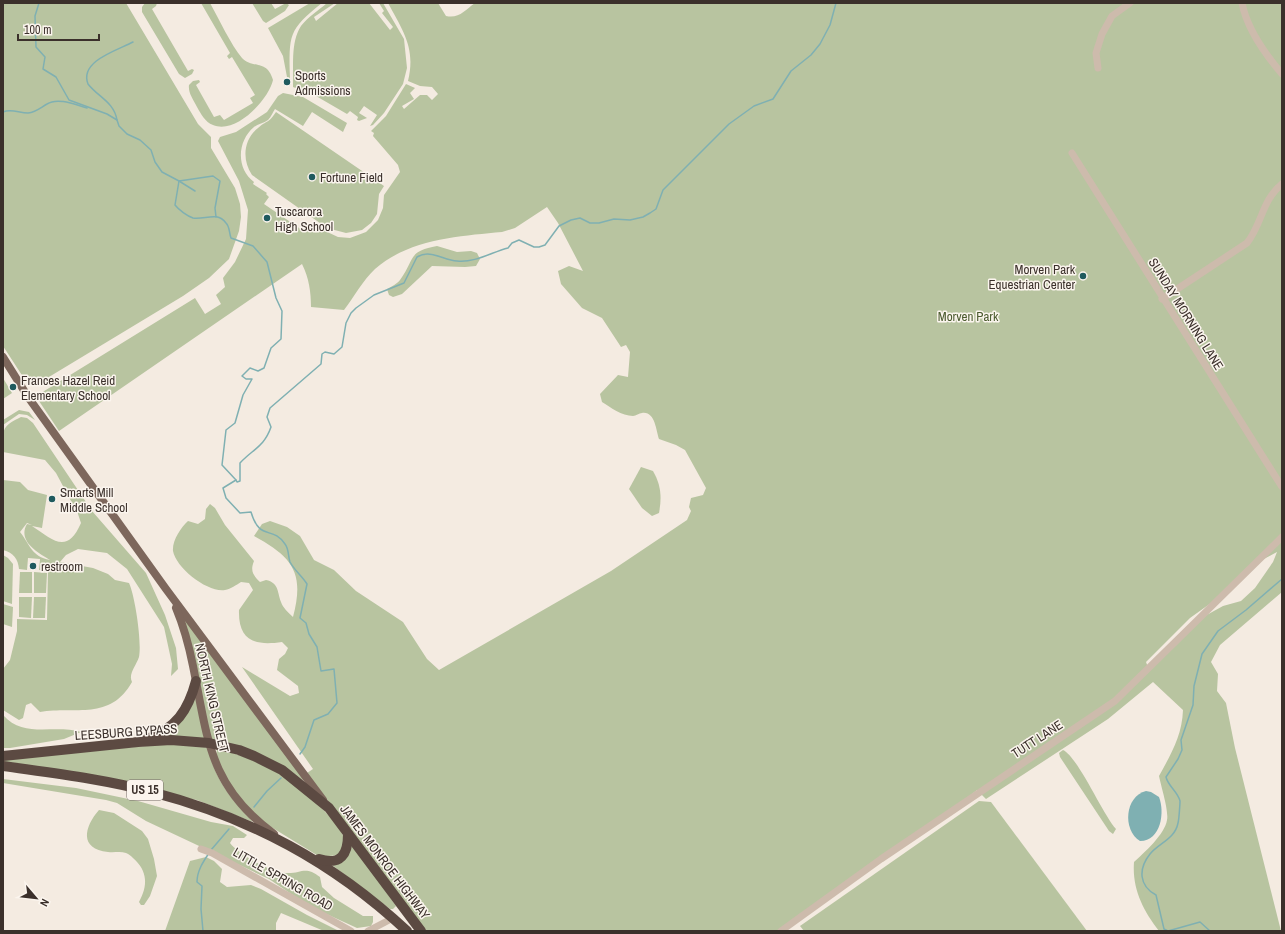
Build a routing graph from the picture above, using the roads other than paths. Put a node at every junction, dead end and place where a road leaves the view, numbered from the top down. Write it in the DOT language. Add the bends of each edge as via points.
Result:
graph roads {
  1 [pos="1130,3"];
  2 [pos="1242,3"];
  3 [pos="1098,68"];
  4 [pos="1282,74"];
  5 [pos="1072,153"];
  6 [pos="1282,184"];
  7 [pos="1162,299"];
  8 [pos="3,357"];
  9 [pos="1282,487"];
  10 [pos="1282,538"];
  11 [pos="166,589"];
  12 [pos="196,681"];
  13 [pos="138,742"];
  14 [pos="209,743"];
  15 [pos="3,756"];
  16 [pos="3,766"];
  17 [pos="329,808"];
  18 [pos="348,834"];
  19 [pos="280,839"];
  20 [pos="207,851"];
  21 [pos="311,857"];
  22 [pos="402,905"];
  23 [pos="393,918"];
  24 [pos="352,931"];
  25 [pos="368,931"];
  26 [pos="408,931"];
  27 [pos="421,931"];
  28 [pos="781,931"];
  1 -- 3 [label="street" via="1112,16 1102,34 1096,53"];
  2 -- 4 [label="street" via="1244,16 1250,28"];
  5 -- 7 [label="street, SUNDAY MORNING LANE"];
  6 -- 7 [label="street" via="1266,202 1257,228 1247,243"];
  7 -- 9 [label="street, SUNDAY MORNING LANE"];
  8 -- 11 [label="main road, NORTH KING STREET" via="28,397"];
  10 -- 28 [label="street, TUTT LANE" via="1115,701 847,882"];
  11 -- 12 [label="main road, NORTH KING STREET" via="184,628"];
  11 -- 17 [label="main road, NORTH KING STREET"];
  12 -- 13 [label="highway" via="189,702 178,719 167,730"];
  12 -- 14 [label="main road, NORTH KING STREET"];
  13 -- 14 [label="highway, LEESBURG BYPASS"];
  13 -- 15 [label="highway, LEESBURG BYPASS"];
  14 -- 17 [label="highway, LEESBURG BYPASS" via="240,750 270,763 297,780"];
  14 -- 19 [label="main road, NORTH KING STREET" via="218,770 236,799"];
  16 -- 19 [label="highway, US 15" via="152,792 235,819"];
  17 -- 18 [label="highway, JAMES MONROE HIGHWAY"];
  18 -- 21 [label="highway" via="347,850 339,859 329,862"];
  18 -- 22 [label="highway, JAMES MONROE HIGHWAY"];
  19 -- 21 [label="highway, JAMES MONROE HIGHWAY / US 15"];
  20 -- 24 [label="street, LITTLE SPRING ROAD"];
  21 -- 23 [label="highway, JAMES MONROE HIGHWAY / US 15" via="348,881"];
  22 -- 23 [label="highway" via="400,912"];
  22 -- 27 [label="highway, JAMES MONROE HIGHWAY"];
  23 -- 25 [label="street"];
  23 -- 26 [label="highway, JAMES MONROE HIGHWAY / US 15"];
}
